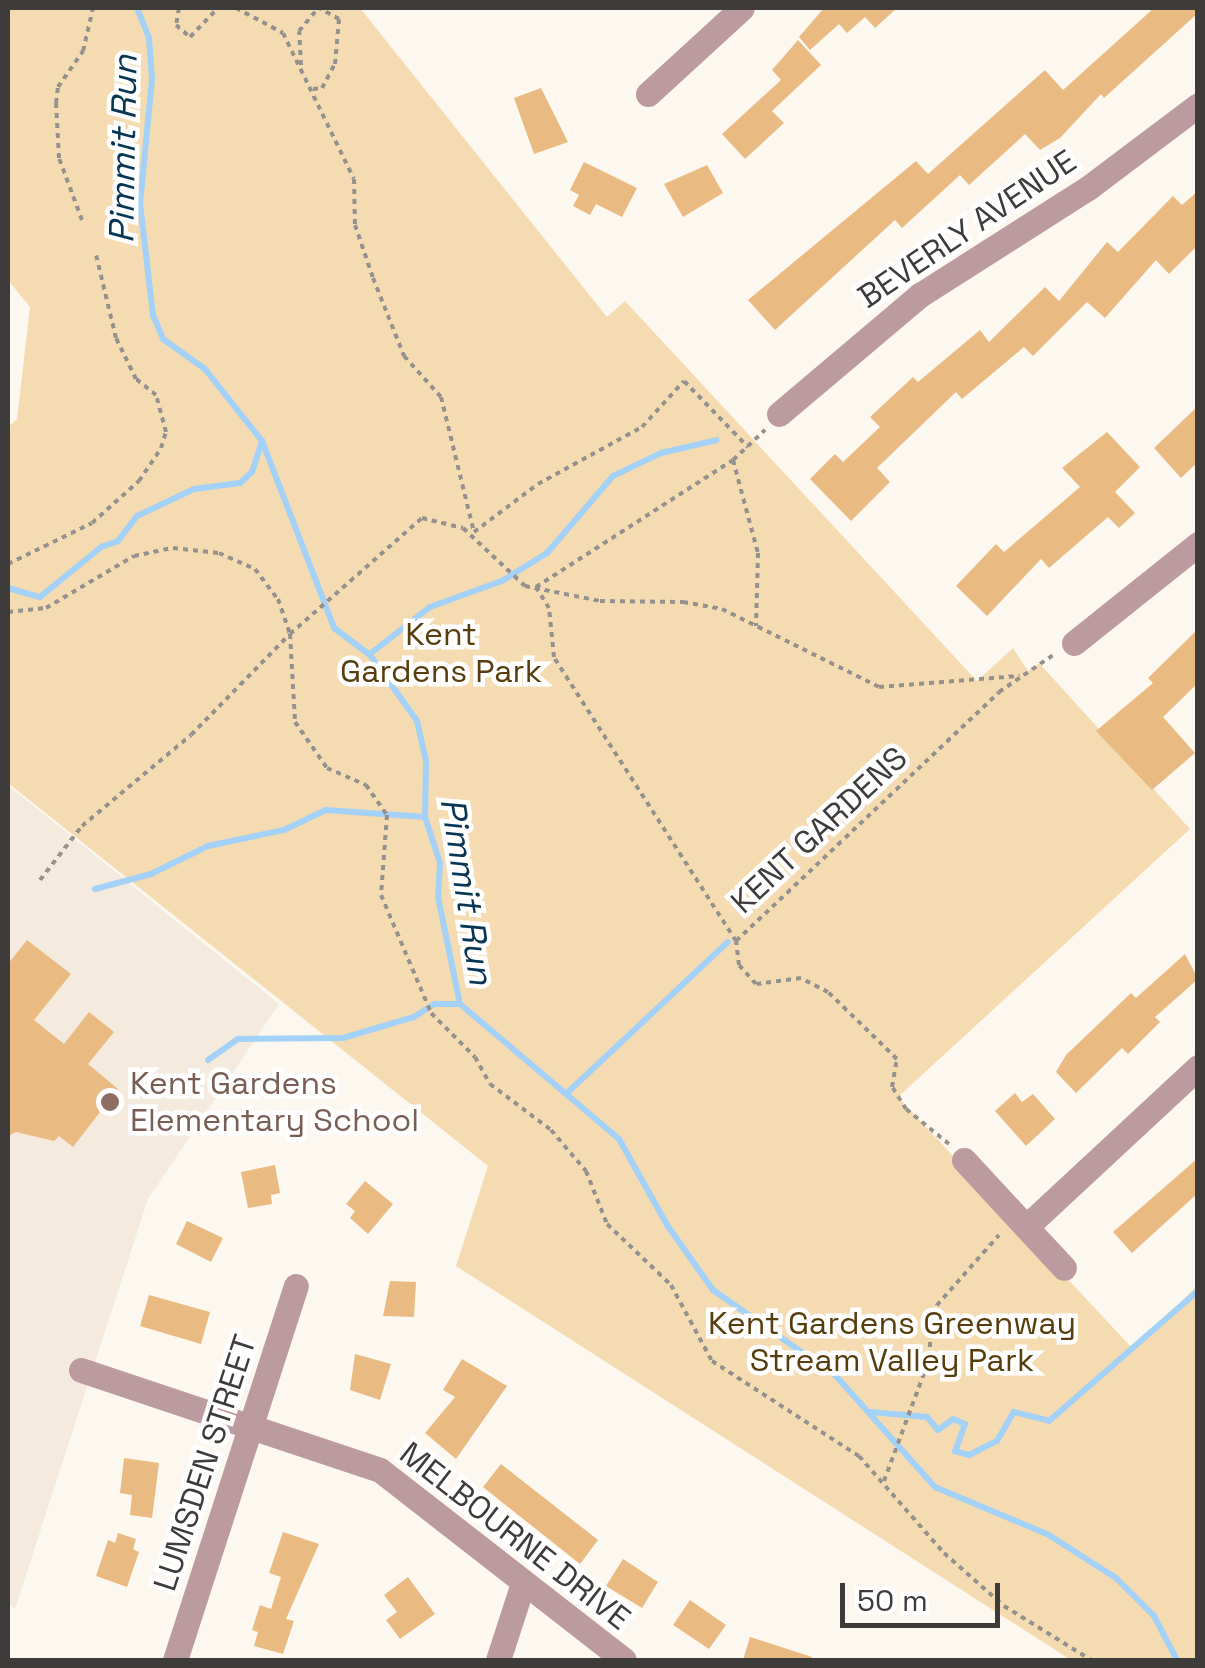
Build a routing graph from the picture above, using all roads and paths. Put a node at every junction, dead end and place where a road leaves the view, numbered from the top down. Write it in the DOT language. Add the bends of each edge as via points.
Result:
graph roads {
  1 [pos="93,8"];
  2 [pos="180,8"];
  3 [pos="218,8"];
  4 [pos="236,8"];
  5 [pos="318,8"];
  6 [pos="742,8"];
  7 [pos="301,70"];
  8 [pos="310,89"];
  9 [pos="648,94"];
  10 [pos="1198,105"];
  11 [pos="82,220"];
  12 [pos="96,255"];
  13 [pos="779,414"];
  14 [pos="748,447"];
  15 [pos="733,460"];
  16 [pos="1198,544"];
  17 [pos="8,564"];
  18 [pos="536,587"];
  19 [pos="8,612"];
  20 [pos="756,626"];
  21 [pos="292,632"];
  22 [pos="1074,643"];
  23 [pos="1020,676"];
  24 [pos="40,880"];
  25 [pos="736,941"];
  26 [pos="1198,1067"];
  27 [pos="964,1160"];
  28 [pos="1021,1222"];
  29 [pos="1064,1268"];
  30 [pos="296,1286"];
  31 [pos="81,1370"];
  32 [pos="252,1424"];
  33 [pos="884,1481"];
  34 [pos="523,1583"];
  35 [pos="176,1660"];
  36 [pos="498,1660"];
  37 [pos="624,1660"];
  38 [pos="1091,1660"];
  1 -- 11 [label="path" via="83,51 58,87 56,103 59,158"];
  2 -- 3 [label="path" via="176,25 190,37"];
  4 -- 7 [label="path" via="283,33"];
  5 -- 7 [label="path" via="300,30"];
  5 -- 8 [label="path" via="339,19 335,64 322,88"];
  6 -- 9 [label="street"];
  7 -- 8 [label="path"];
  8 -- 14 [label="path" via="354,179 356,225 404,356 441,397 474,532 538,484 642,427 684,381"];
  10 -- 13 [label="street, BEVERLY AVENUE" via="1099,180 920,295"];
  12 -- 17 [label="path" via="116,338 136,379 156,395 166,432 138,481 92,523"];
  13 -- 14 [label="path"];
  14 -- 15 [label="path"];
  15 -- 18 [label="path"];
  15 -- 20 [label="path" via="758,553"];
  16 -- 22 [label="street"];
  18 -- 20 [label="path, KENT GARDENS" via="600,602 696,604"];
  18 -- 21 [label="path, KENT GARDENS" via="502,571 463,528 422,518"];
  18 -- 25 [label="path" via="549,608 554,657"];
  19 -- 21 [label="path" via="46,608 134,556 193,548 255,569 278,598"];
  20 -- 23 [label="path, KENT GARDENS" via="879,687"];
  21 -- 24 [label="path" via="191,735 82,826"];
  21 -- 33 [label="path" via="295,722 327,768 366,785 386,815 381,895 431,1013 475,1057 490,1084 551,1130 586,1170 608,1224 671,1285 712,1362 812,1421"];
  22 -- 23 [label="path, KENT GARDENS"];
  23 -- 25 [label="path, KENT GARDENS"];
  25 -- 27 [label="path, KENT GARDENS" via="739,964 756,984 801,978 849,1012 897,1059 892,1087 906,1109"];
  26 -- 28 [label="street"];
  27 -- 28 [label="street"];
  28 -- 29 [label="street"];
  28 -- 33 [label="path" via="930,1313 930,1357"];
  30 -- 32 [label="street, LUMSDEN STREET"];
  31 -- 32 [label="street, MELBOURNE DRIVE"];
  32 -- 34 [label="street, MELBOURNE DRIVE" via="380,1470"];
  32 -- 35 [label="street, LUMSDEN STREET"];
  33 -- 38 [label="path" via="926,1537 1004,1606"];
  34 -- 36 [label="street"];
  34 -- 37 [label="street, MELBOURNE DRIVE"];
}
